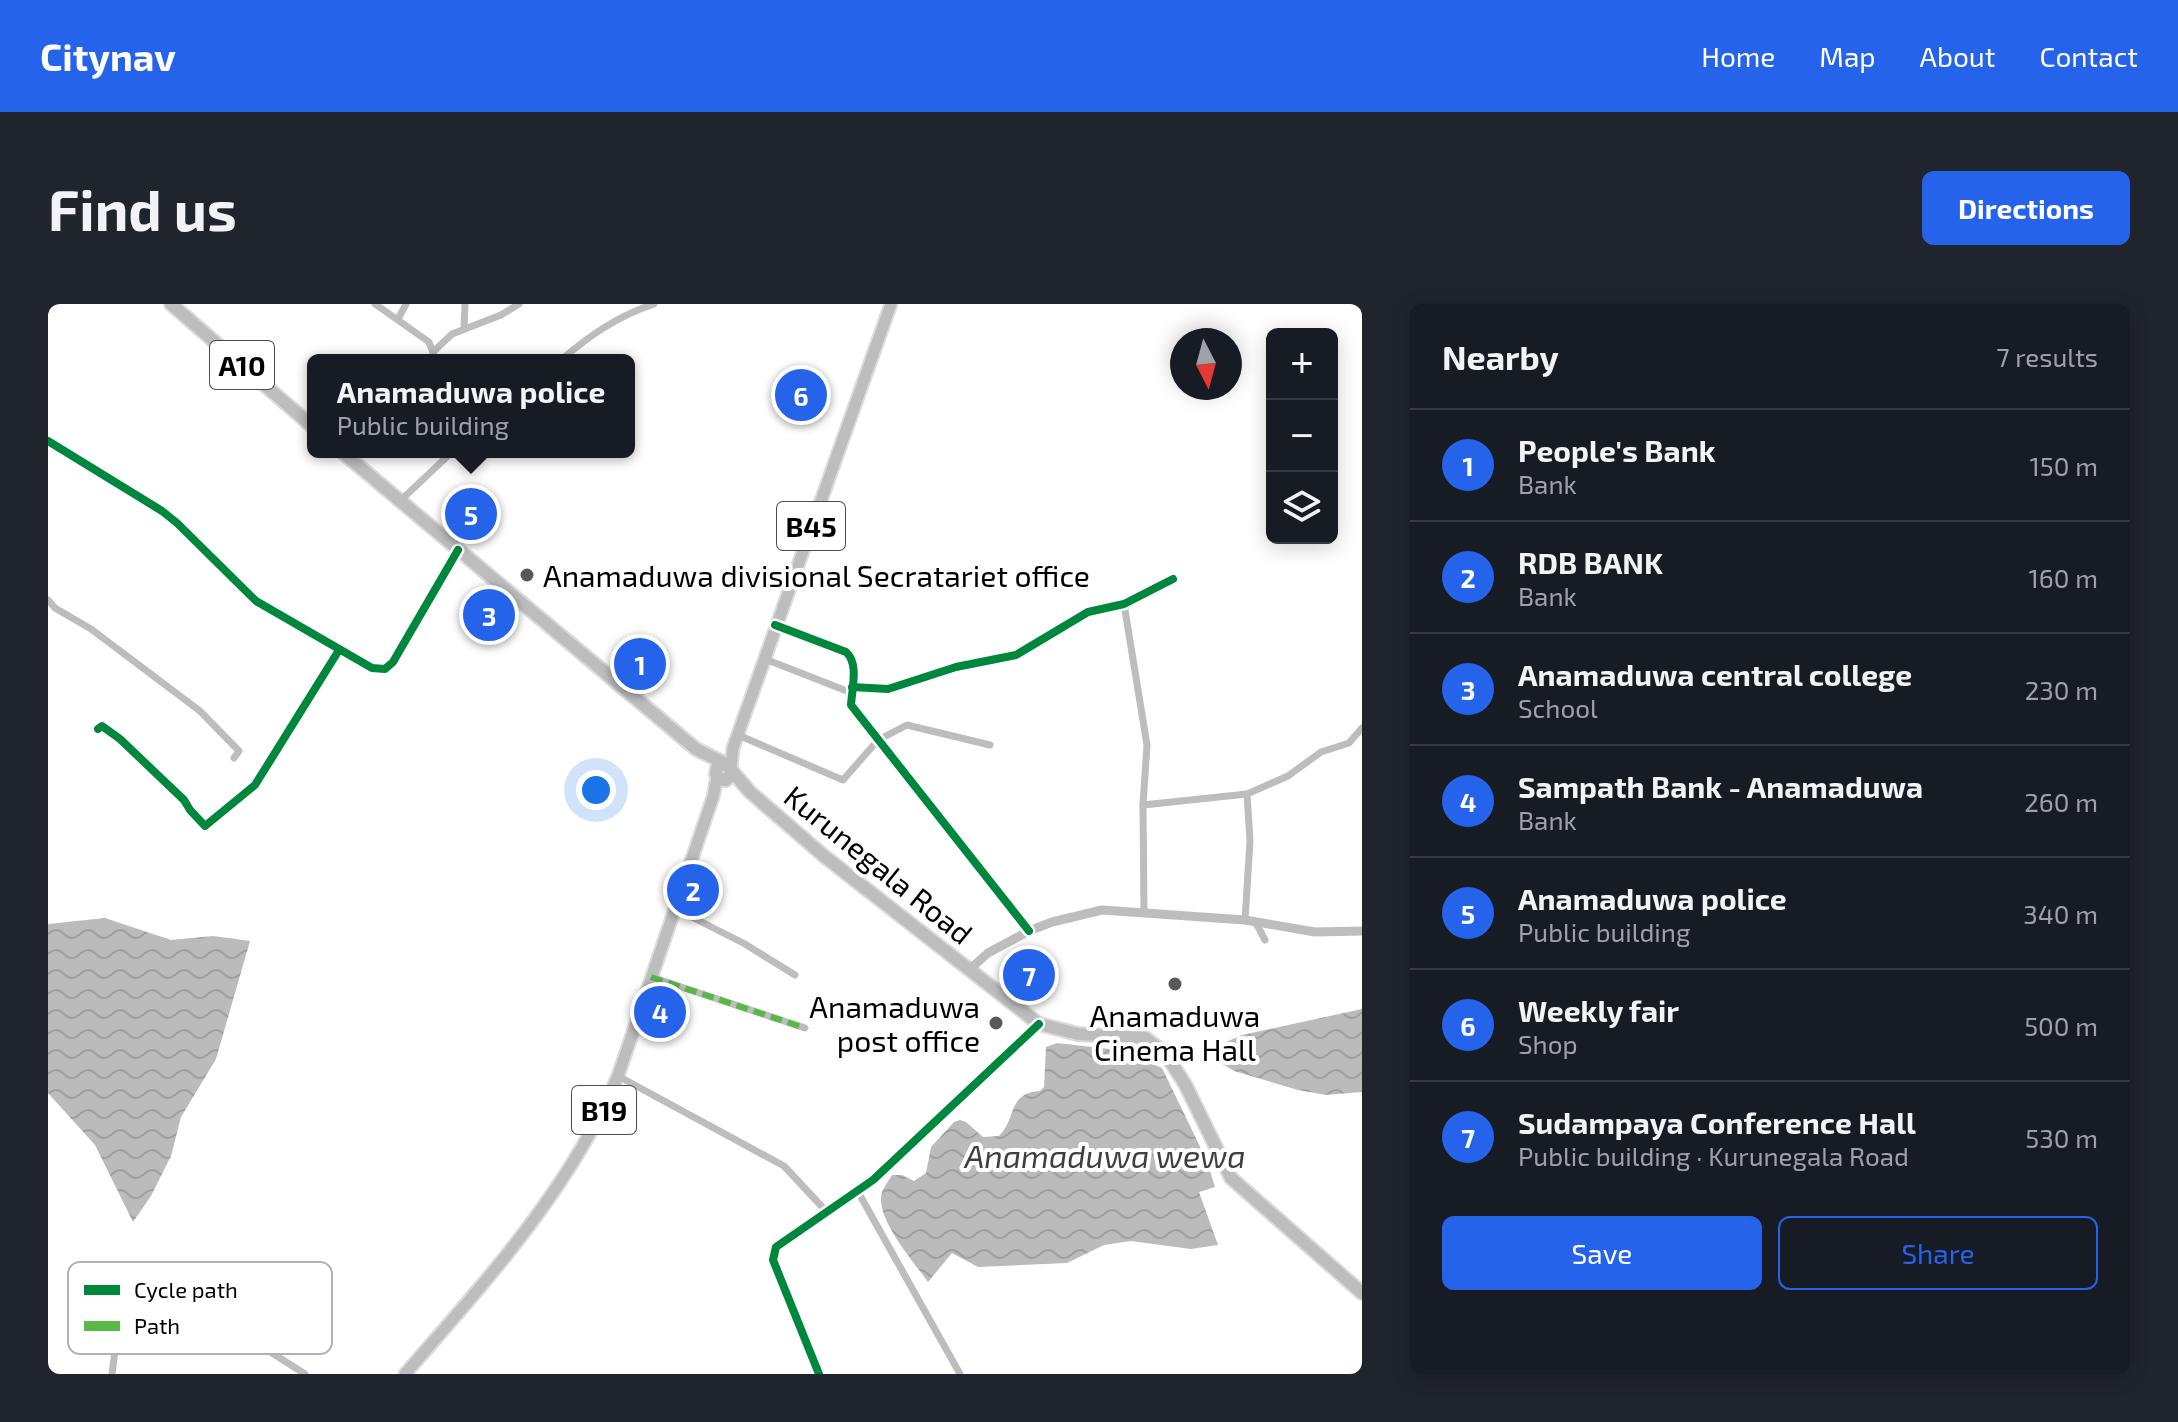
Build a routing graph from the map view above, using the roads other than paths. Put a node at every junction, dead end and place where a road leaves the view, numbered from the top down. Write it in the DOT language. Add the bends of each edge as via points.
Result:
graph roads {
  1 [pos="375,304"];
  2 [pos="406,304"];
  3 [pos="465,304"];
  4 [pos="519,304"];
  5 [pos="654,304"];
  6 [pos="891,304"];
  7 [pos="174,305"];
  8 [pos="398,319"];
  9 [pos="464,329"];
  10 [pos="434,354"];
  11 [pos="437,354"];
  12 [pos="568,354"];
  13 [pos="307,422"];
  14 [pos="48,441"];
  15 [pos="349,458"];
  16 [pos="446,458"];
  17 [pos="400,501"];
  18 [pos="458,550"];
  19 [pos="1173,579"];
  20 [pos="48,600"];
  21 [pos="1124,604"];
  22 [pos="775,625"];
  23 [pos="339,650"];
  24 [pos="765,659"];
  25 [pos="852,690"];
  26 [pos="1362,728"];
  27 [pos="98,729"];
  28 [pos="738,735"];
  29 [pos="878,740"];
  30 [pos="990,745"];
  31 [pos="234,758"];
  32 [pos="724,772"];
  33 [pos="1247,794"];
  34 [pos="1143,805"];
  35 [pos="674,907"];
  36 [pos="1144,912"];
  37 [pos="1251,921"];
  38 [pos="1029,931"];
  39 [pos="1362,931"];
  40 [pos="1265,940"];
  41 [pos="969,970"];
  42 [pos="795,975"];
  43 [pos="651,977"];
  44 [pos="1039,1024"];
  45 [pos="805,1028"];
  46 [pos="618,1076"];
  47 [pos="857,1190"];
  48 [pos="826,1211"];
  49 [pos="1362,1293"];
  50 [pos="115,1354"];
  51 [pos="273,1354"];
  52 [pos="112,1374"];
  53 [pos="305,1374"];
  54 [pos="405,1374"];
  55 [pos="819,1374"];
  56 [pos="960,1374"];
  1 -- 8 [label="street"];
  2 -- 8 [label="street"];
  3 -- 9 [label="street"];
  4 -- 9 [label="street"];
  5 -- 12 [label="street" via="592,333"];
  6 -- 22 [label="main road, B45"];
  7 -- 13 [label="highway, A10"];
  8 -- 10 [label="street" via="429,342"];
  9 -- 11 [label="street" via="452,334"];
  14 -- 23 [label="street" via="162,511 256,601"];
  15 -- 17 [label="highway, Kurunegala Road"];
  16 -- 17 [label="street"];
  17 -- 18 [label="highway, Kurunegala Road"];
  18 -- 23 [label="street" via="385,669 372,668"];
  18 -- 32 [label="highway, Kurunegala Road"];
  19 -- 21 [label="street"];
  20 -- 31 [label="street" via="200,711 239,751"];
  21 -- 25 [label="street" via="1088,612 1016,655 888,689"];
  21 -- 34 [label="street" via="1147,745"];
  22 -- 24 [label="main road, B45"];
  22 -- 25 [label="street" via="846,652 853,666"];
  23 -- 27 [label="street" via="255,785 205,826 120,739 102,726"];
  24 -- 25 [label="street"];
  24 -- 28 [label="main road, B45"];
  25 -- 29 [label="street" via="851,705"];
  26 -- 33 [label="street" via="1349,743 1321,752 1288,776"];
  28 -- 29 [label="street" via="843,780"];
  28 -- 32 [label="main road, B45"];
  29 -- 30 [label="street" via="907,725"];
  29 -- 38 [label="street"];
  32 -- 35 [label="main road, B19"];
  32 -- 41 [label="highway, Kurunegala Road"];
  33 -- 34 [label="street"];
  33 -- 37 [label="street"];
  34 -- 36 [label="street"];
  35 -- 42 [label="street"];
  35 -- 43 [label="main road, B19"];
  36 -- 37 [label="street"];
  36 -- 38 [label="street" via="1102,910"];
  37 -- 39 [label="street" via="1315,932"];
  37 -- 40 [label="street"];
  38 -- 41 [label="street"];
  41 -- 44 [label="highway, Kurunegala Road"];
  43 -- 45 [label="street"];
  43 -- 46 [label="main road, B19"];
  44 -- 47 [label="street"];
  44 -- 49 [label="highway, Kurunegala Road" via="1078,1034 1145,1038 1165,1053 1231,1178"];
  46 -- 48 [label="street" via="784,1166"];
  46 -- 54 [label="main road, B19" via="580,1152 535,1218"];
  47 -- 48 [label="street"];
  47 -- 56 [label="street"];
  48 -- 55 [label="street" via="773,1251"];
  50 -- 52 [label="street"];
  51 -- 53 [label="street"];
}
